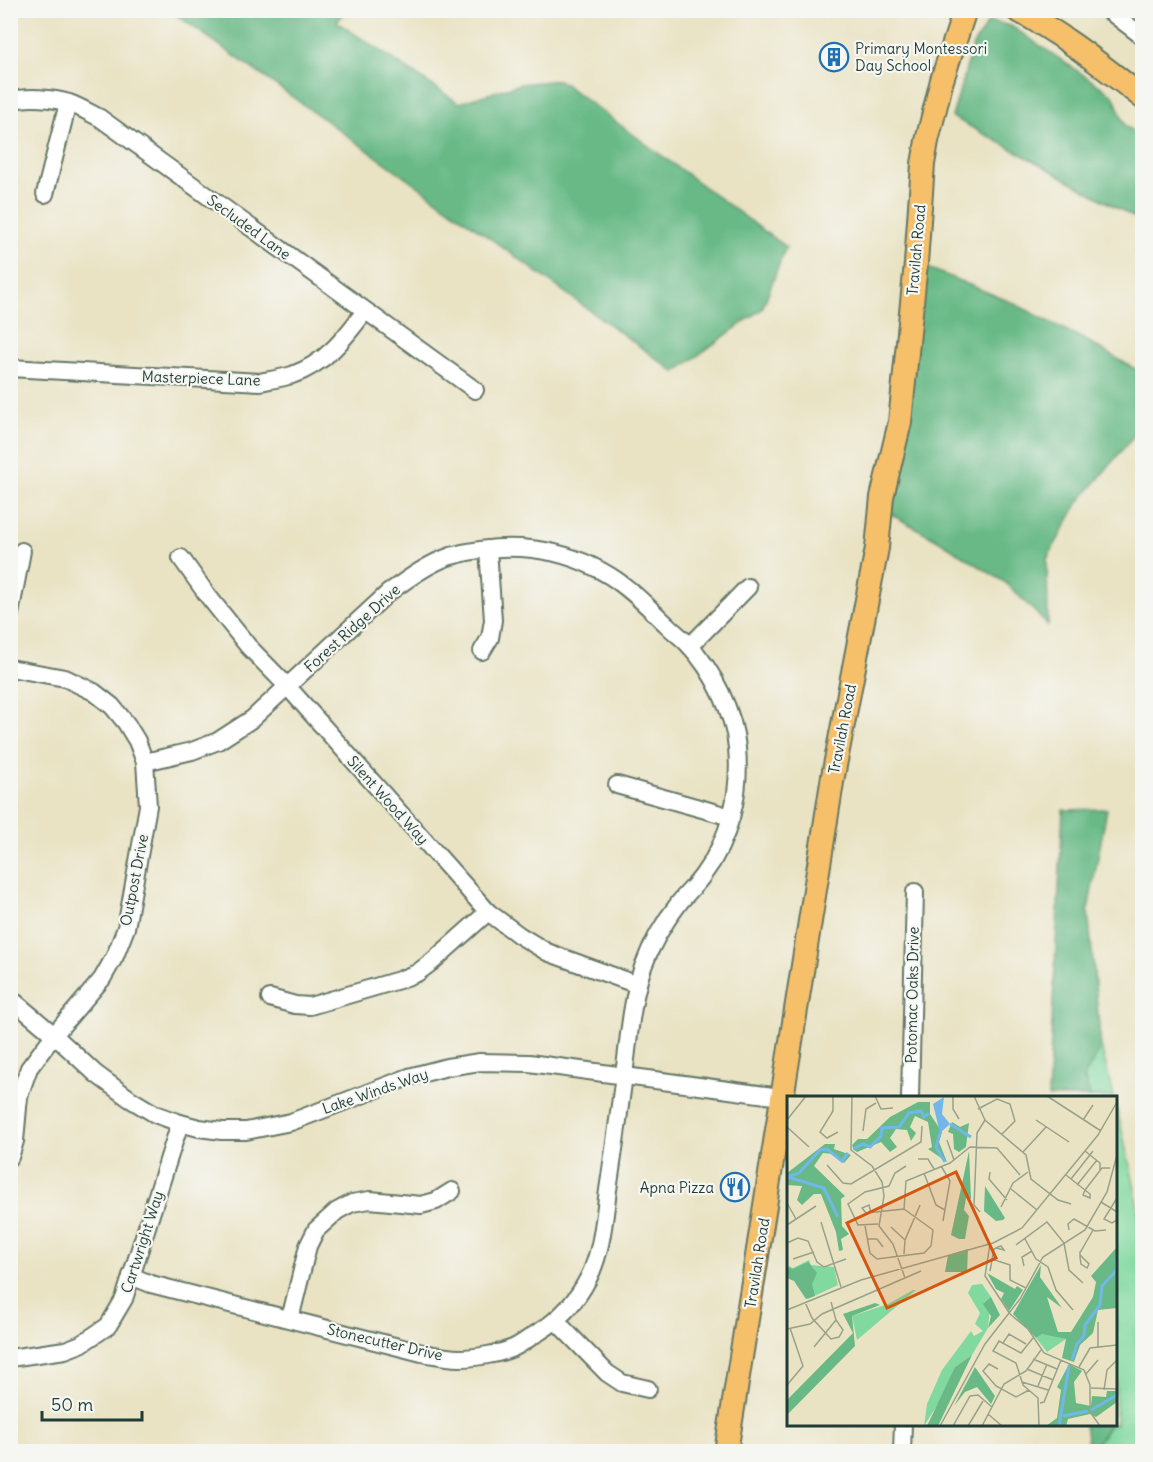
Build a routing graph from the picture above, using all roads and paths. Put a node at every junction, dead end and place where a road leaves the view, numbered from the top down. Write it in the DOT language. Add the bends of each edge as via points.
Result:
graph roads {
  1 [pos="965,10"];
  2 [pos="1017,10"];
  3 [pos="1108,10"];
  4 [pos="1143,36"];
  5 [pos="1143,97"];
  6 [pos="10,101"];
  7 [pos="68,103"];
  8 [pos="45,194"];
  9 [pos="365,311"];
  10 [pos="10,368"];
  11 [pos="475,390"];
  12 [pos="488,549"];
  13 [pos="22,551"];
  14 [pos="182,558"];
  15 [pos="748,587"];
  16 [pos="10,614"];
  17 [pos="690,646"];
  18 [pos="482,651"];
  19 [pos="10,668"];
  20 [pos="287,686"];
  21 [pos="144,762"];
  22 [pos="616,785"];
  23 [pos="731,818"];
  24 [pos="915,892"];
  25 [pos="488,912"];
  26 [pos="638,985"];
  27 [pos="10,998"];
  28 [pos="270,998"];
  29 [pos="54,1035"];
  30 [pos="624,1075"];
  31 [pos="910,1096"];
  32 [pos="786,1097"];
  33 [pos="180,1123"];
  34 [pos="12,1146"];
  35 [pos="452,1191"];
  36 [pos="131,1276"];
  37 [pos="290,1319"];
  38 [pos="556,1321"];
  39 [pos="10,1358"];
  40 [pos="648,1389"];
  41 [pos="903,1426"];
  42 [pos="726,1452"];
  43 [pos="902,1452"];
  1 -- 32 [label="main road, Travilah Road" via="942,80 923,164 900,422 882,497 877,548 833,776"];
  2 -- 5 [label="main road" via="1070,41"];
  3 -- 4 [label="street"];
  6 -- 7 [label="street, Secluded Lane" via="35,98"];
  7 -- 8 [label="street"];
  7 -- 9 [label="street, Secluded Lane" via="100,118"];
  9 -- 10 [label="street, Masterpiece Lane" via="345,339 323,359 293,375 260,382"];
  9 -- 11 [label="street, Secluded Lane"];
  12 -- 17 [label="street, Forest Ridge Drive" via="548,550 589,564 633,593"];
  12 -- 18 [label="street" via="493,620 490,638"];
  12 -- 20 [label="street, Forest Ridge Drive" via="449,557 411,576"];
  13 -- 16 [label="street"];
  14 -- 20 [label="street, Silent Wood Way" via="248,645"];
  15 -- 17 [label="street"];
  17 -- 23 [label="street, Forest Ridge Drive" via="710,673 732,721 738,763"];
  19 -- 21 [label="street, Outpost Drive" via="64,678 94,692 126,723"];
  20 -- 21 [label="street, Forest Ridge Drive" via="252,719 218,741"];
  20 -- 25 [label="street, Silent Wood Way"];
  21 -- 29 [label="street, Outpost Drive" via="148,806 126,928 102,979"];
  22 -- 23 [label="street"];
  23 -- 26 [label="street, Forest Ridge Drive" via="716,856 659,934"];
  24 -- 31 [label="street, Potomac Oaks Drive"];
  25 -- 26 [label="street, Silent Wood Way" via="547,952"];
  25 -- 28 [label="street" via="417,973 310,1006"];
  26 -- 30 [label="street, Forest Ridge Drive"];
  27 -- 29 [label="street, Lake Winds Way"];
  29 -- 33 [label="street, Lake Winds Way" via="130,1100"];
  29 -- 34 [label="street, Outpost Drive" via="29,1068 19,1096"];
  30 -- 32 [label="street, Lake Winds Way"];
  30 -- 33 [label="street, Lake Winds Way" via="529,1063 480,1062 409,1077 291,1122 246,1131"];
  30 -- 38 [label="street, Stonecutter Drive" via="600,1248 588,1279"];
  32 -- 42 [label="main road, Travilah Road"];
  33 -- 36 [label="street, Cartwright Way"];
  35 -- 37 [label="street" via="436,1201 421,1204 370,1200 352,1203 338,1211 316,1230 308,1245"];
  36 -- 37 [label="street, Stonecutter Drive"];
  36 -- 39 [label="street, Cartwright Way" via="124,1299 108,1326 65,1350"];
  37 -- 38 [label="street, Stonecutter Drive" via="422,1353 459,1358 513,1348"];
  38 -- 40 [label="street" via="607,1373 622,1383"];
  41 -- 43 [label="street"];
}
